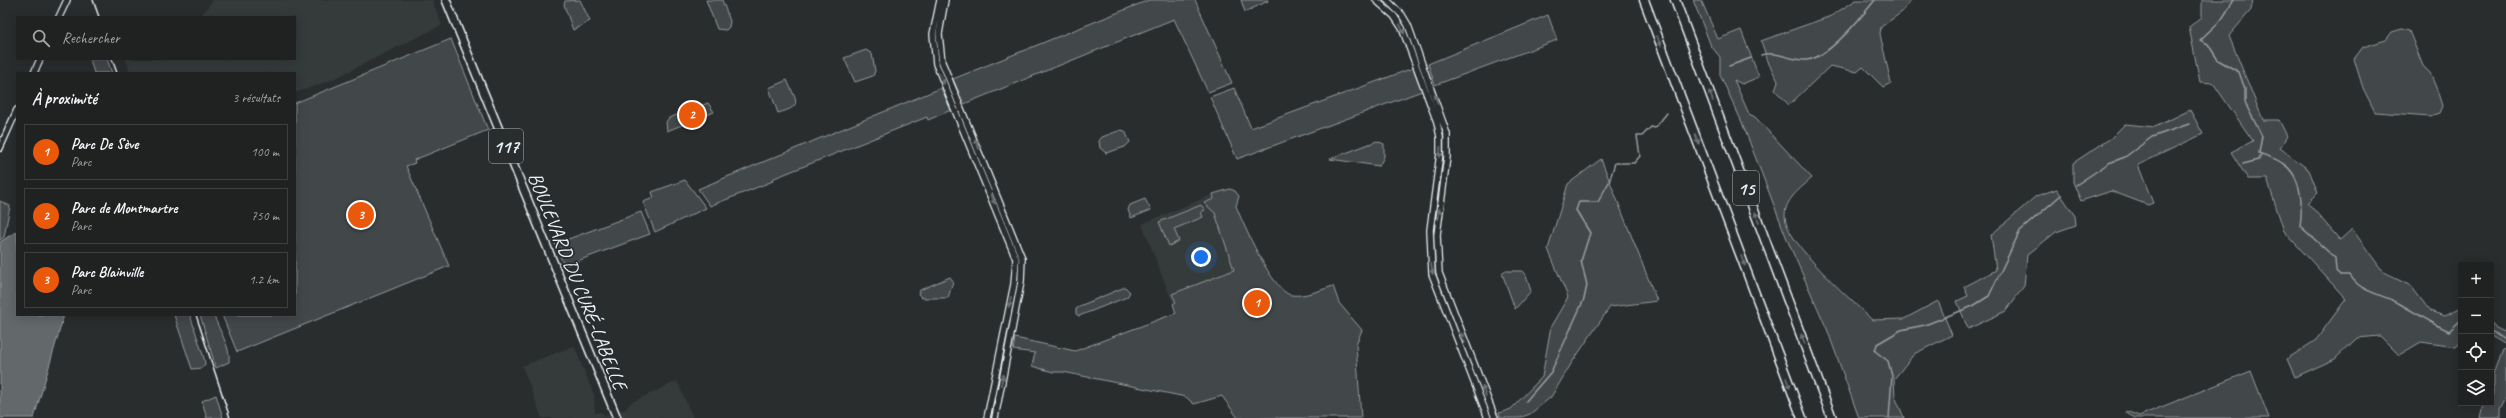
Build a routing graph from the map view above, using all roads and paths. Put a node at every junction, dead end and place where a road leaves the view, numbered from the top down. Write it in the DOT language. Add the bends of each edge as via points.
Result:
graph roads {
  1 [pos="67,0"];
  2 [pos="446,0"];
  3 [pos="940,0"];
  4 [pos="945,0"];
  5 [pos="1376,0"];
  6 [pos="1387,0"];
  7 [pos="1644,0"];
  8 [pos="1675,0"];
  9 [pos="59,16"];
  10 [pos="40,60"];
  11 [pos="34,72"];
  12 [pos="16,112"];
  13 [pos="0,148"];
  14 [pos="617,418"];
  15 [pos="987,418"];
  16 [pos="995,418"];
  17 [pos="1488,418"];
  18 [pos="1495,418"];
  19 [pos="1802,418"];
  20 [pos="1832,418"];
  1 -- 9 [label="street"];
  2 -- 14 [label="main road, BOULEVARD DU CURÉ-LABELLE / 117"];
  3 -- 15 [label="street, one-way" via="933,34 936,64 1016,259 1015,279"];
  16 -- 4 [label="street, one-way" via="1021,282 1022,258 942,62 939,39"];
  5 -- 17 [label="street, one-way" via="1400,24 1438,125 1441,149 1430,230 1432,270"];
  18 -- 6 [label="street, one-way" via="1438,268 1437,235 1448,146 1446,127 1408,25"];
  7 -- 19 [label="highway, 15, one-way"];
  20 -- 8 [label="highway, 15, one-way"];
  10 -- 11 [label="street"];
  12 -- 13 [label="street"];
}
